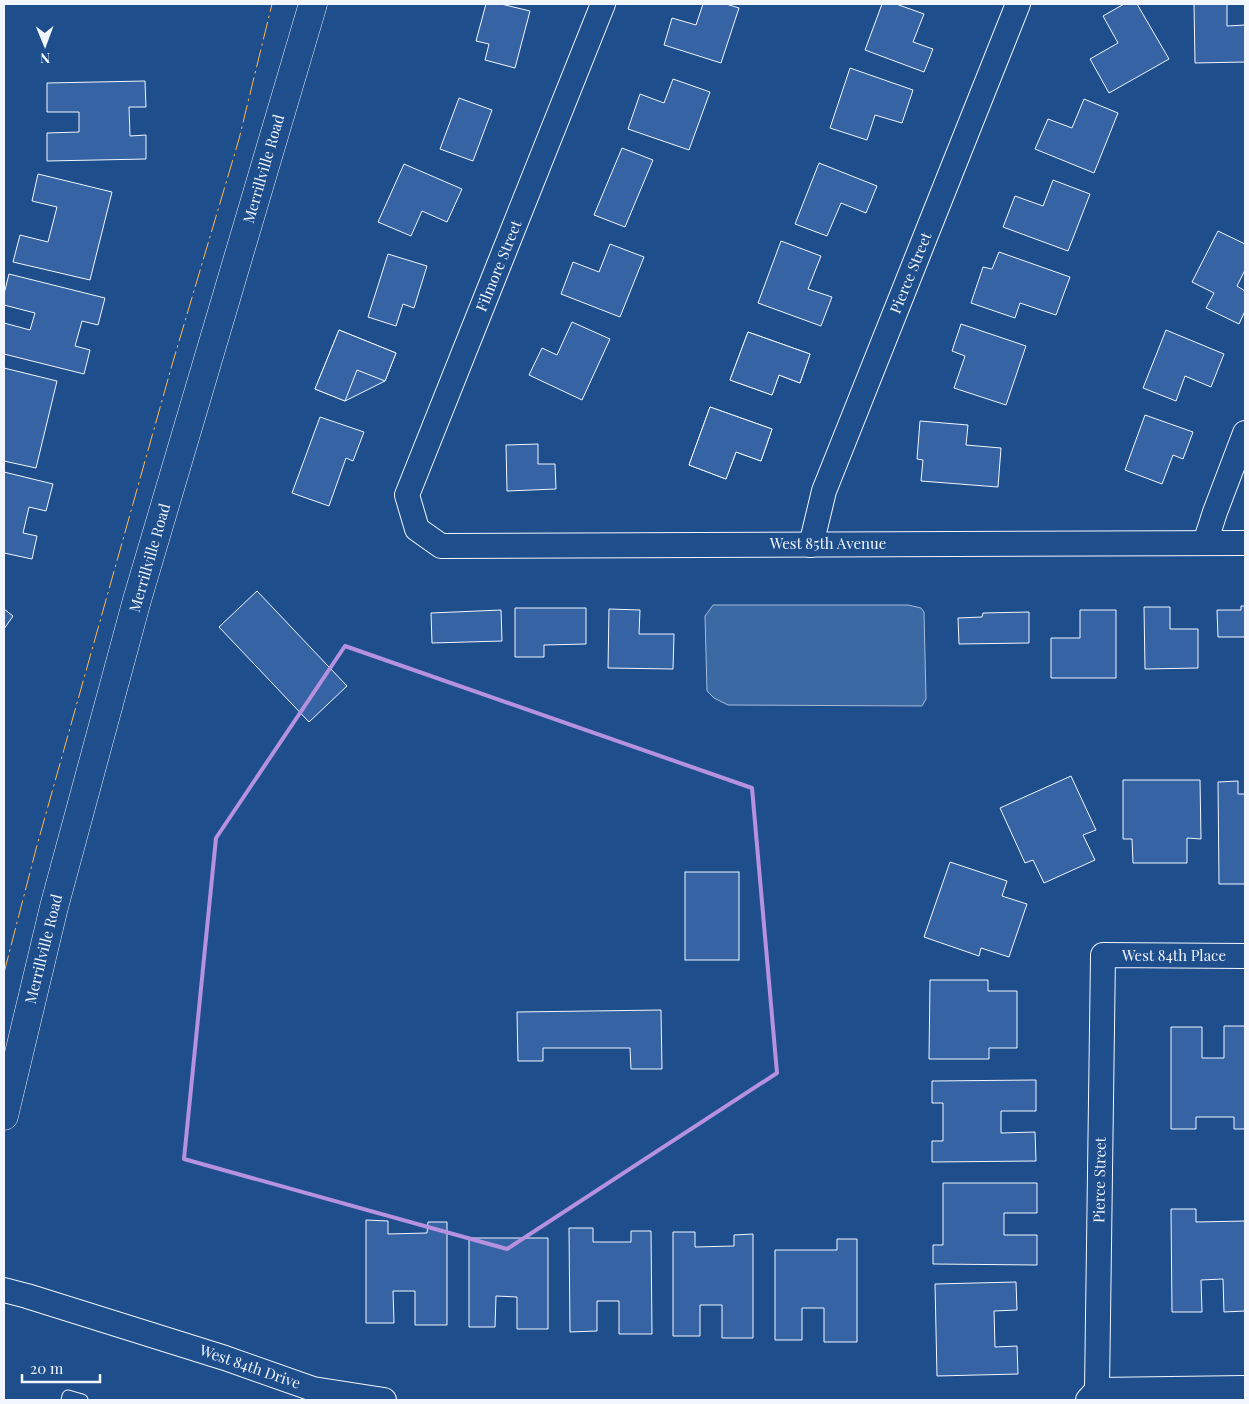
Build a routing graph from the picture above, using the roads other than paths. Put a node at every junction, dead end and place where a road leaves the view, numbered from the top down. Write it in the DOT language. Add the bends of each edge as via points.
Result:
graph roads {
  1 [pos="313,4"];
  2 [pos="603,4"];
  3 [pos="1018,4"];
  4 [pos="1245,433"];
  5 [pos="417,529"];
  6 [pos="1205,543"];
  7 [pos="1245,543"];
  8 [pos="811,544"];
  9 [pos="1103,955"];
  10 [pos="1245,956"];
  11 [pos="11,1057"];
  12 [pos="4,1116"];
  13 [pos="4,1290"];
  14 [pos="1245,1388"];
  15 [pos="322,1395"];
  16 [pos="1093,1395"];
  17 [pos="67,1400"];
  18 [pos="82,1400"];
  19 [pos="384,1400"];
  1 -- 11 [label="street, Merrillville Road" via="137,600"];
  2 -- 5 [label="street, Filmore Street" via="407,495"];
  3 -- 8 [label="street, Pierce Street" via="824,491"];
  4 -- 6 [label="street"];
  5 -- 8 [label="street, West 85th Avenue" via="442,546"];
  6 -- 7 [label="street, West 85th Avenue"];
  6 -- 8 [label="street, West 85th Avenue"];
  9 -- 10 [label="street, West 84th Place"];
  9 -- 16 [label="street, Pierce Street"];
  11 -- 12 [label="street, Merrillville Road"];
  13 -- 15 [label="street, West 84th Drive" via="226,1358"];
  14 -- 16 [label="street"];
  15 -- 19 [label="street, West 84th Drive"];
  17 -- 18 [label="lane" via="68,1396"];
}
